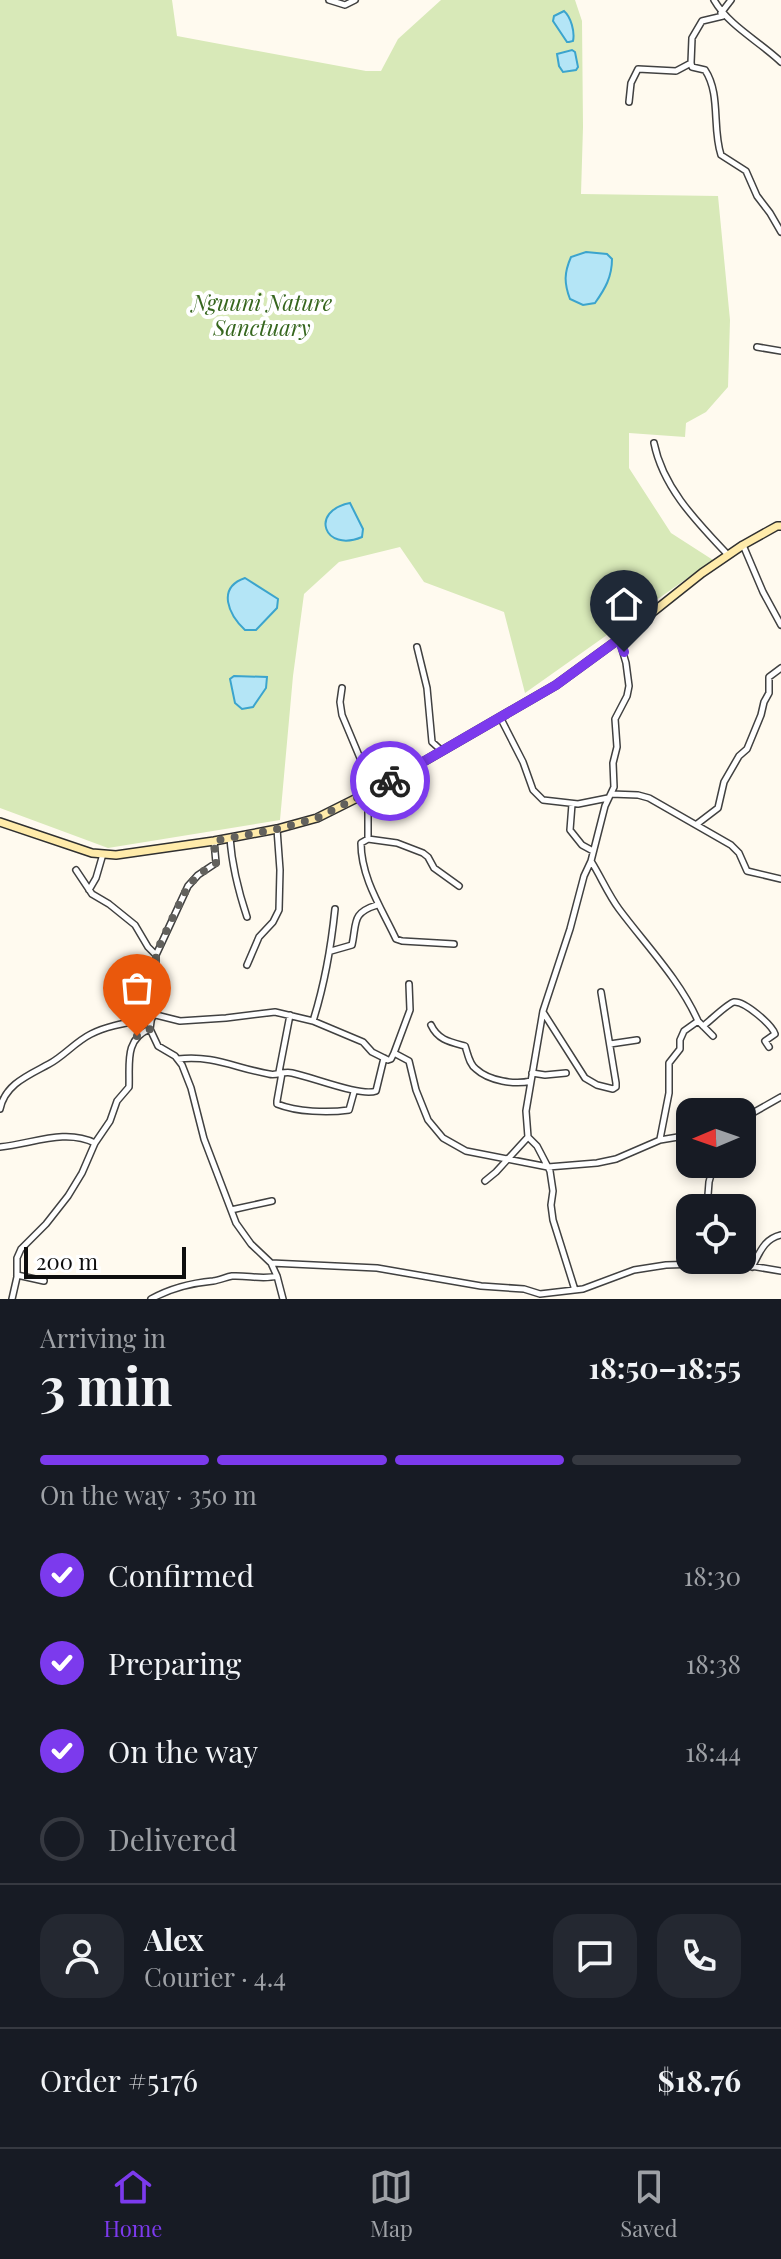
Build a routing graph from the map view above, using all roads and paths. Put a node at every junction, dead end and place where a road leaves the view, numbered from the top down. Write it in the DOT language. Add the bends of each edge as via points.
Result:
graph roads {
  1 [pos="329,0"];
  2 [pos="355,0"];
  3 [pos="714,0"];
  4 [pos="731,0"];
  5 [pos="723,15"];
  6 [pos="781,62"];
  7 [pos="691,63"];
  8 [pos="629,102"];
  9 [pos="781,232"];
  10 [pos="757,347"];
  11 [pos="781,351"];
  12 [pos="654,443"];
  13 [pos="780,524"];
  14 [pos="743,545"];
  15 [pos="729,556"];
  16 [pos="781,625"];
  17 [pos="619,639"];
  18 [pos="417,647"];
  19 [pos="781,668"];
  20 [pos="342,688"];
  21 [pos="501,719"];
  22 [pos="442,752"];
  23 [pos="370,791"];
  24 [pos="610,796"];
  25 [pos="572,804"];
  26 [pos="0,822"];
  27 [pos="697,824"];
  28 [pos="277,829"];
  29 [pos="230,838"];
  30 [pos="368,839"];
  31 [pos="214,841"];
  32 [pos="593,851"];
  33 [pos="103,854"];
  34 [pos="591,861"];
  35 [pos="76,870"];
  36 [pos="781,879"];
  37 [pos="459,886"];
  38 [pos="89,890"];
  39 [pos="377,905"];
  40 [pos="335,909"];
  41 [pos="247,917"];
  42 [pos="454,944"];
  43 [pos="331,951"];
  44 [pos="156,955"];
  45 [pos="247,965"];
  46 [pos="409,984"];
  47 [pos="601,992"];
  48 [pos="543,1011"];
  49 [pos="290,1015"];
  50 [pos="152,1016"];
  51 [pos="313,1021"];
  52 [pos="698,1021"];
  53 [pos="431,1025"];
  54 [pos="703,1026"];
  55 [pos="150,1029"];
  56 [pos="713,1036"];
  57 [pos="637,1040"];
  58 [pos="610,1044"];
  59 [pos="769,1047"];
  60 [pos="394,1053"];
  61 [pos="384,1058"];
  62 [pos="177,1059"];
  63 [pos="280,1072"];
  64 [pos="566,1073"];
  65 [pos="532,1077"];
  66 [pos="354,1092"];
  67 [pos="781,1097"];
  68 [pos="0,1109"];
  69 [pos="756,1111"];
  70 [pos="528,1137"];
  71 [pos="676,1137"];
  72 [pos="660,1140"];
  73 [pos="95,1143"];
  74 [pos="0,1147"];
  75 [pos="510,1158"];
  76 [pos="548,1167"];
  77 [pos="485,1181"];
  78 [pos="272,1201"];
  79 [pos="231,1210"];
  80 [pos="781,1235"];
  81 [pos="756,1259"];
  82 [pos="271,1263"];
  83 [pos="676,1265"];
  84 [pos="756,1268"];
  85 [pos="781,1271"];
  86 [pos="17,1275"];
  87 [pos="277,1276"];
  88 [pos="44,1281"];
  89 [pos="583,1289"];
  90 [pos="575,1290"];
  91 [pos="12,1299"];
  92 [pos="151,1299"];
  93 [pos="283,1299"];
  94 [pos="584,1299"];
  1 -- 2 [label="street" via="345,5"];
  3 -- 5 [label="street"];
  4 -- 5 [label="street"];
  5 -- 6 [label="street"];
  5 -- 7 [label="street" via="702,21 692,38"];
  7 -- 8 [label="street" via="676,71 638,69"];
  7 -- 9 [label="street" via="705,70 711,82 721,155 746,171"];
  10 -- 11 [label="street"];
  12 -- 15 [label="street" via="661,469 687,510"];
  13 -- 14 [label="main road"];
  14 -- 15 [label="main road"];
  14 -- 16 [label="street"];
  15 -- 17 [label="main road"];
  17 -- 21 [label="main road"];
  17 -- 24 [label="street" via="629,686 615,719"];
  18 -- 22 [label="street" via="432,742"];
  19 -- 27 [label="street" via="769,677 761,715 747,749 724,782 717,810"];
  20 -- 23 [label="street" via="342,715"];
  21 -- 22 [label="main road"];
  21 -- 25 [label="street" via="536,795"];
  22 -- 23 [label="main road"];
  23 -- 28 [label="main road" via="317,818"];
  23 -- 30 [label="street"];
  24 -- 25 [label="street"];
  24 -- 27 [label="street" via="645,797"];
  24 -- 32 [label="street"];
  25 -- 32 [label="street" via="570,830"];
  26 -- 33 [label="main road"];
  27 -- 36 [label="street" via="734,848 747,871"];
  28 -- 29 [label="main road"];
  28 -- 45 [label="street" via="279,910"];
  29 -- 31 [label="main road"];
  29 -- 41 [label="street"];
  30 -- 37 [label="street" via="423,853"];
  30 -- 39 [label="street" via="361,843 362,857"];
  31 -- 33 [label="main road"];
  31 -- 44 [label="street" via="216,863 184,893"];
  32 -- 34 [label="street"];
  33 -- 38 [label="street"];
  34 -- 48 [label="street"];
  34 -- 52 [label="street"];
  35 -- 38 [label="street"];
  38 -- 44 [label="street" via="135,925"];
  39 -- 42 [label="street" via="399,941"];
  39 -- 43 [label="street" via="358,914 352,945"];
  40 -- 43 [label="street"];
  43 -- 51 [label="street"];
  44 -- 50 [label="street"];
  46 -- 60 [label="street" via="410,1010"];
  47 -- 58 [label="street"];
  48 -- 58 [label="street" via="585,1078 613,1089"];
  48 -- 65 [label="street"];
  49 -- 50 [label="street" via="180,1021"];
  49 -- 51 [label="street"];
  49 -- 63 [label="street"];
  50 -- 55 [label="street"];
  50 -- 68 [label="street" via="91,1034 20,1080"];
  51 -- 61 [label="street" via="363,1042"];
  52 -- 54 [label="street"];
  52 -- 72 [label="street" via="684,1031 669,1063"];
  53 -- 65 [label="street" via="446,1041 465,1046 480,1072 512,1083"];
  54 -- 56 [label="street"];
  54 -- 59 [label="street" via="738,1002 774,1029 765,1041"];
  55 -- 62 [label="street" via="158,1046"];
  55 -- 73 [label="street" via="141,1032 130,1051 129,1087"];
  57 -- 58 [label="street"];
  60 -- 61 [label="street" via="391,1059"];
  60 -- 75 [label="street" via="409,1061 428,1120 443,1138 466,1151"];
  61 -- 66 [label="street" via="376,1091"];
  62 -- 63 [label="street" via="209,1058 272,1075"];
  62 -- 79 [label="street"];
  63 -- 66 [label="street"];
  63 -- 66 [label="street" via="277,1104 285,1107 349,1110"];
  64 -- 65 [label="street"];
  65 -- 70 [label="street"];
  67 -- 69 [label="street"];
  70 -- 75 [label="street"];
  70 -- 76 [label="street"];
  71 -- 72 [label="street"];
  72 -- 76 [label="street" via="616,1159"];
  73 -- 74 [label="street" via="68,1135"];
  73 -- 86 [label="street" via="68,1196 21,1249"];
  75 -- 76 [label="street"];
  75 -- 77 [label="street"];
  76 -- 90 [label="street" via="553,1220"];
  78 -- 79 [label="street"];
  79 -- 82 [label="street" via="243,1234"];
  80 -- 81 [label="street" via="765,1242"];
  82 -- 87 [label="street"];
  82 -- 90 [label="street" via="377,1268 540,1294"];
  83 -- 89 [label="street" via="634,1270"];
  84 -- 85 [label="street"];
  86 -- 88 [label="street"];
  86 -- 91 [label="street"];
  87 -- 92 [label="street" via="199,1281"];
  87 -- 93 [label="street"];
  89 -- 90 [label="street"];
  89 -- 94 [label="street"];
}
